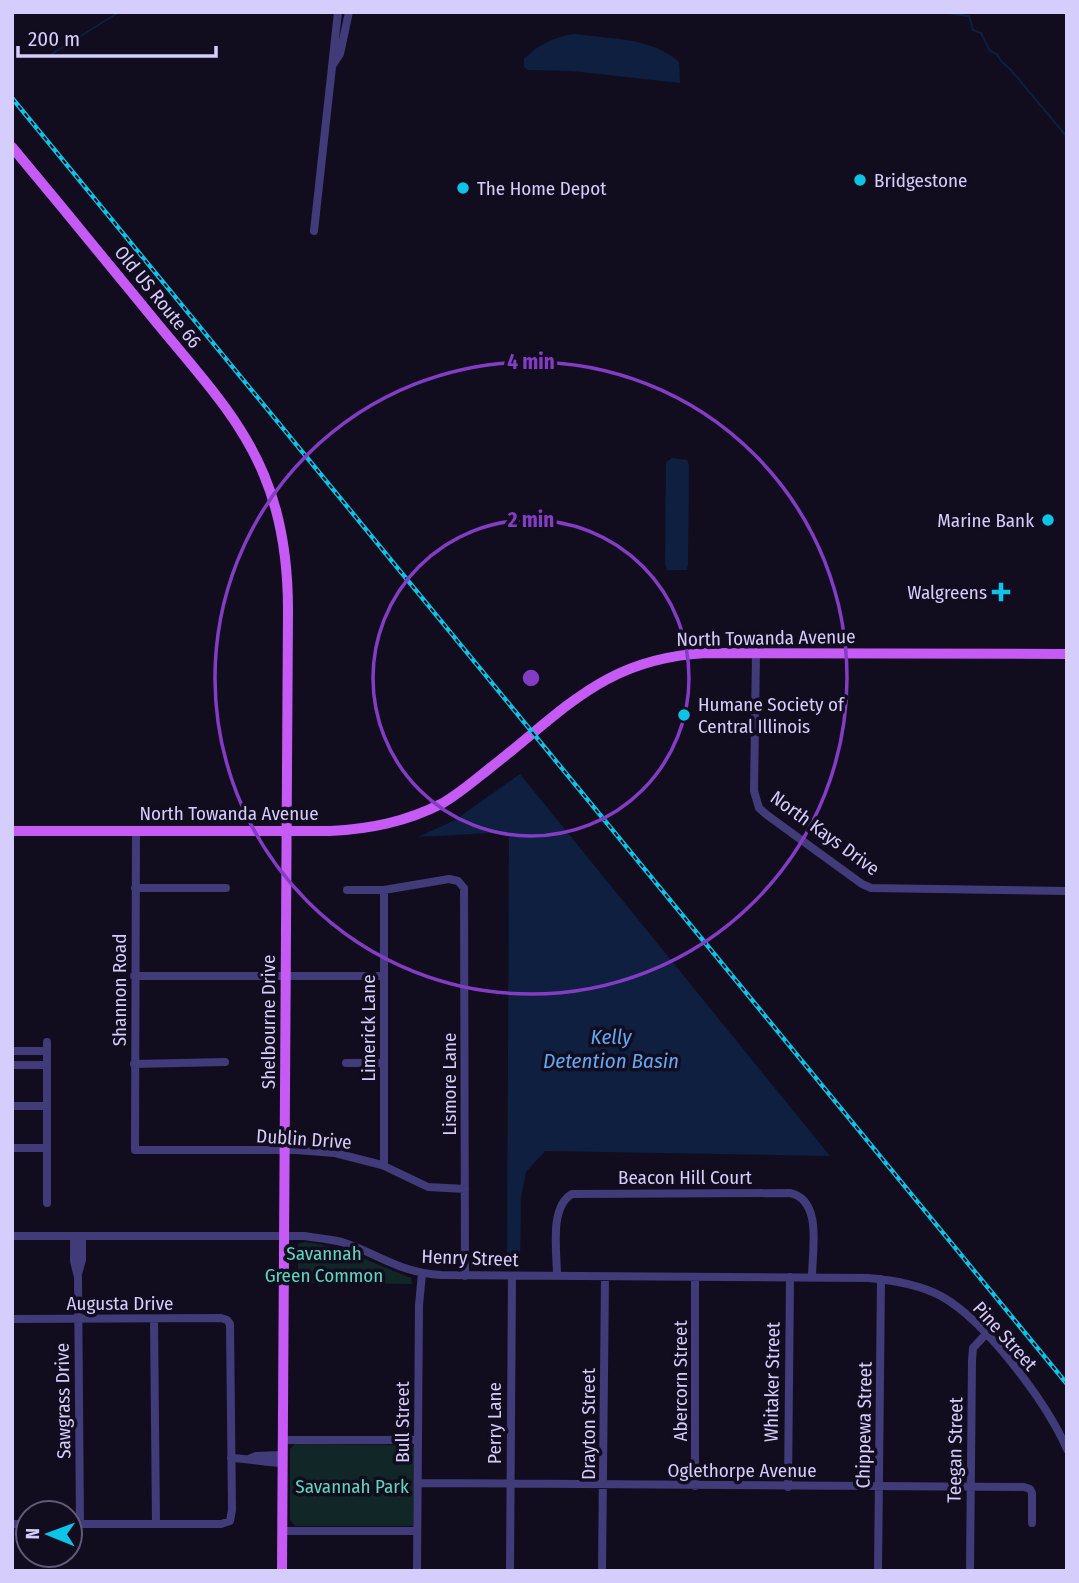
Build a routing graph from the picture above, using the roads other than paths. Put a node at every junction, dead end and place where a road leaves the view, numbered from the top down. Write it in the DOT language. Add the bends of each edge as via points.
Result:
graph roads {
  1 [pos="338,12"];
  2 [pos="349,12"];
  3 [pos="332,66"];
  4 [pos="12,147"];
  5 [pos="314,231"];
  6 [pos="265,477"];
  7 [pos="756,653"];
  8 [pos="1067,654"];
  9 [pos="136,830"];
  10 [pos="286,830"];
  11 [pos="12,831"];
  12 [pos="135,888"];
  13 [pos="226,888"];
  14 [pos="347,890"];
  15 [pos="384,890"];
  16 [pos="1067,891"];
  17 [pos="134,976"];
  18 [pos="285,976"];
  19 [pos="384,976"];
  20 [pos="12,1051"];
  21 [pos="225,1062"];
  22 [pos="346,1063"];
  23 [pos="384,1063"];
  24 [pos="134,1064"];
  25 [pos="12,1065"];
  26 [pos="47,1065"];
  27 [pos="12,1106"];
  28 [pos="47,1107"];
  29 [pos="12,1148"];
  30 [pos="47,1148"];
  31 [pos="135,1150"];
  32 [pos="285,1150"];
  33 [pos="384,1166"];
  34 [pos="465,1189"];
  35 [pos="47,1203"];
  36 [pos="284,1235"];
  37 [pos="12,1236"];
  38 [pos="78,1236"];
  39 [pos="422,1274"];
  40 [pos="465,1276"];
  41 [pos="512,1276"];
  42 [pos="557,1276"];
  43 [pos="605,1277"];
  44 [pos="695,1277"];
  45 [pos="790,1277"];
  46 [pos="812,1277"];
  47 [pos="881,1279"];
  48 [pos="931,1292"];
  49 [pos="12,1319"];
  50 [pos="78,1319"];
  51 [pos="155,1319"];
  52 [pos="986,1334"];
  53 [pos="283,1440"];
  54 [pos="418,1440"];
  55 [pos="1067,1449"];
  56 [pos="231,1458"];
  57 [pos="282,1459"];
  58 [pos="418,1483"];
  59 [pos="510,1484"];
  60 [pos="603,1485"];
  61 [pos="695,1486"];
  62 [pos="879,1486"];
  63 [pos="788,1487"];
  64 [pos="970,1487"];
  65 [pos="80,1499"];
  66 [pos="156,1523"];
  67 [pos="1032,1523"];
  68 [pos="84,1524"];
  69 [pos="282,1531"];
  70 [pos="417,1531"];
  71 [pos="282,1571"];
  72 [pos="417,1571"];
  73 [pos="510,1571"];
  74 [pos="602,1571"];
  75 [pos="878,1571"];
  76 [pos="970,1571"];
  1 -- 3 [label="street"];
  2 -- 3 [label="street" via="340,54"];
  3 -- 5 [label="street"];
  4 -- 6 [label="main road, Old US Route 66" via="226,407"];
  6 -- 10 [label="main road, Shelbourne Drive" via="287,570"];
  7 -- 8 [label="main road, North Towanda Avenue"];
  7 -- 10 [label="main road, North Towanda Avenue" via="686,654 610,676 456,794 407,819 359,830"];
  7 -- 16 [label="street, North Kays Drive" via="754,791 762,811 871,888"];
  9 -- 10 [label="main road, North Towanda Avenue"];
  9 -- 11 [label="main road, North Towanda Avenue"];
  9 -- 12 [label="street, Shannon Road"];
  10 -- 18 [label="main road, Shelbourne Drive"];
  12 -- 13 [label="street"];
  12 -- 17 [label="street, Shannon Road"];
  14 -- 15 [label="street"];
  15 -- 19 [label="street, Limerick Lane"];
  15 -- 34 [label="street, Lismore Lane" via="454,879 465,892"];
  17 -- 18 [label="street"];
  17 -- 24 [label="street, Shannon Road"];
  18 -- 19 [label="street"];
  18 -- 32 [label="main road, Shelbourne Drive"];
  19 -- 23 [label="street, Limerick Lane"];
  20 -- 26 [label="street" via="47,1047"];
  21 -- 24 [label="street"];
  22 -- 23 [label="street"];
  23 -- 33 [label="street, Limerick Lane"];
  24 -- 31 [label="street, Shannon Road"];
  25 -- 26 [label="street"];
  26 -- 28 [label="street"];
  27 -- 28 [label="street"];
  28 -- 30 [label="street"];
  29 -- 30 [label="street"];
  30 -- 35 [label="street"];
  31 -- 32 [label="street, Dublin Drive"];
  32 -- 33 [label="street, Dublin Drive" via="335,1153"];
  32 -- 36 [label="main road, Shelbourne Drive"];
  33 -- 34 [label="street, Dublin Drive" via="428,1187"];
  34 -- 40 [label="street, Lismore Lane"];
  36 -- 38 [label="street, Henry Street"];
  36 -- 39 [label="street, Henry Street" via="343,1242"];
  36 -- 53 [label="main road, Shelbourne Drive"];
  37 -- 38 [label="street, Henry Street"];
  38 -- 50 [label="street, Sawgrass Drive" via="82,1260"];
  39 -- 40 [label="street, Henry Street"];
  39 -- 54 [label="street, Bull Street"];
  40 -- 41 [label="street, Henry Street"];
  41 -- 42 [label="street, Henry Street"];
  41 -- 59 [label="street, Perry Lane"];
  42 -- 43 [label="street, Henry Street"];
  42 -- 46 [label="street, Beacon Hill Court" via="557,1214 572,1194 764,1193 797,1195 811,1208"];
  43 -- 44 [label="street, Henry Street"];
  43 -- 60 [label="street, Drayton Street"];
  44 -- 45 [label="street, Henry Street"];
  44 -- 61 [label="street, Abercorn Street"];
  45 -- 46 [label="street, Henry Street"];
  45 -- 63 [label="street, Whitaker Street"];
  46 -- 47 [label="street, Henry Street"];
  47 -- 48 [label="street, Henry Street"];
  47 -- 62 [label="street, Chippewa Street"];
  48 -- 52 [label="street, Pine Street" via="958,1308"];
  49 -- 50 [label="street, Augusta Drive"];
  50 -- 51 [label="street, Augusta Drive"];
  50 -- 65 [label="street, Sawgrass Drive"];
  51 -- 56 [label="street, Augusta Drive" via="228,1320"];
  51 -- 66 [label="street"];
  52 -- 55 [label="street, Pine Street" via="1039,1400"];
  52 -- 64 [label="street, Teegan Street" via="973,1348"];
  53 -- 54 [label="street"];
  53 -- 57 [label="main road, Shelbourne Drive"];
  54 -- 58 [label="street, Bull Street"];
  56 -- 57 [label="street" via="256,1462"];
  56 -- 66 [label="street" via="229,1522"];
  57 -- 69 [label="main road, Shelbourne Drive"];
  58 -- 59 [label="street, Oglethorpe Avenue"];
  58 -- 70 [label="street, Bull Street"];
  59 -- 60 [label="street, Oglethorpe Avenue"];
  59 -- 73 [label="street, Perry Lane"];
  60 -- 61 [label="street, Oglethorpe Avenue"];
  60 -- 74 [label="street, Drayton Street"];
  61 -- 63 [label="street, Oglethorpe Avenue"];
  62 -- 63 [label="street, Oglethorpe Avenue"];
  62 -- 64 [label="street, Oglethorpe Avenue"];
  62 -- 75 [label="street, Chippewa Street"];
  64 -- 67 [label="street, Oglethorpe Avenue" via="1030,1489"];
  64 -- 76 [label="street, Teegan Street"];
  66 -- 68 [label="street"];
  69 -- 70 [label="street"];
  69 -- 71 [label="main road, Shelbourne Drive"];
  70 -- 72 [label="street, Bull Street"];
}
